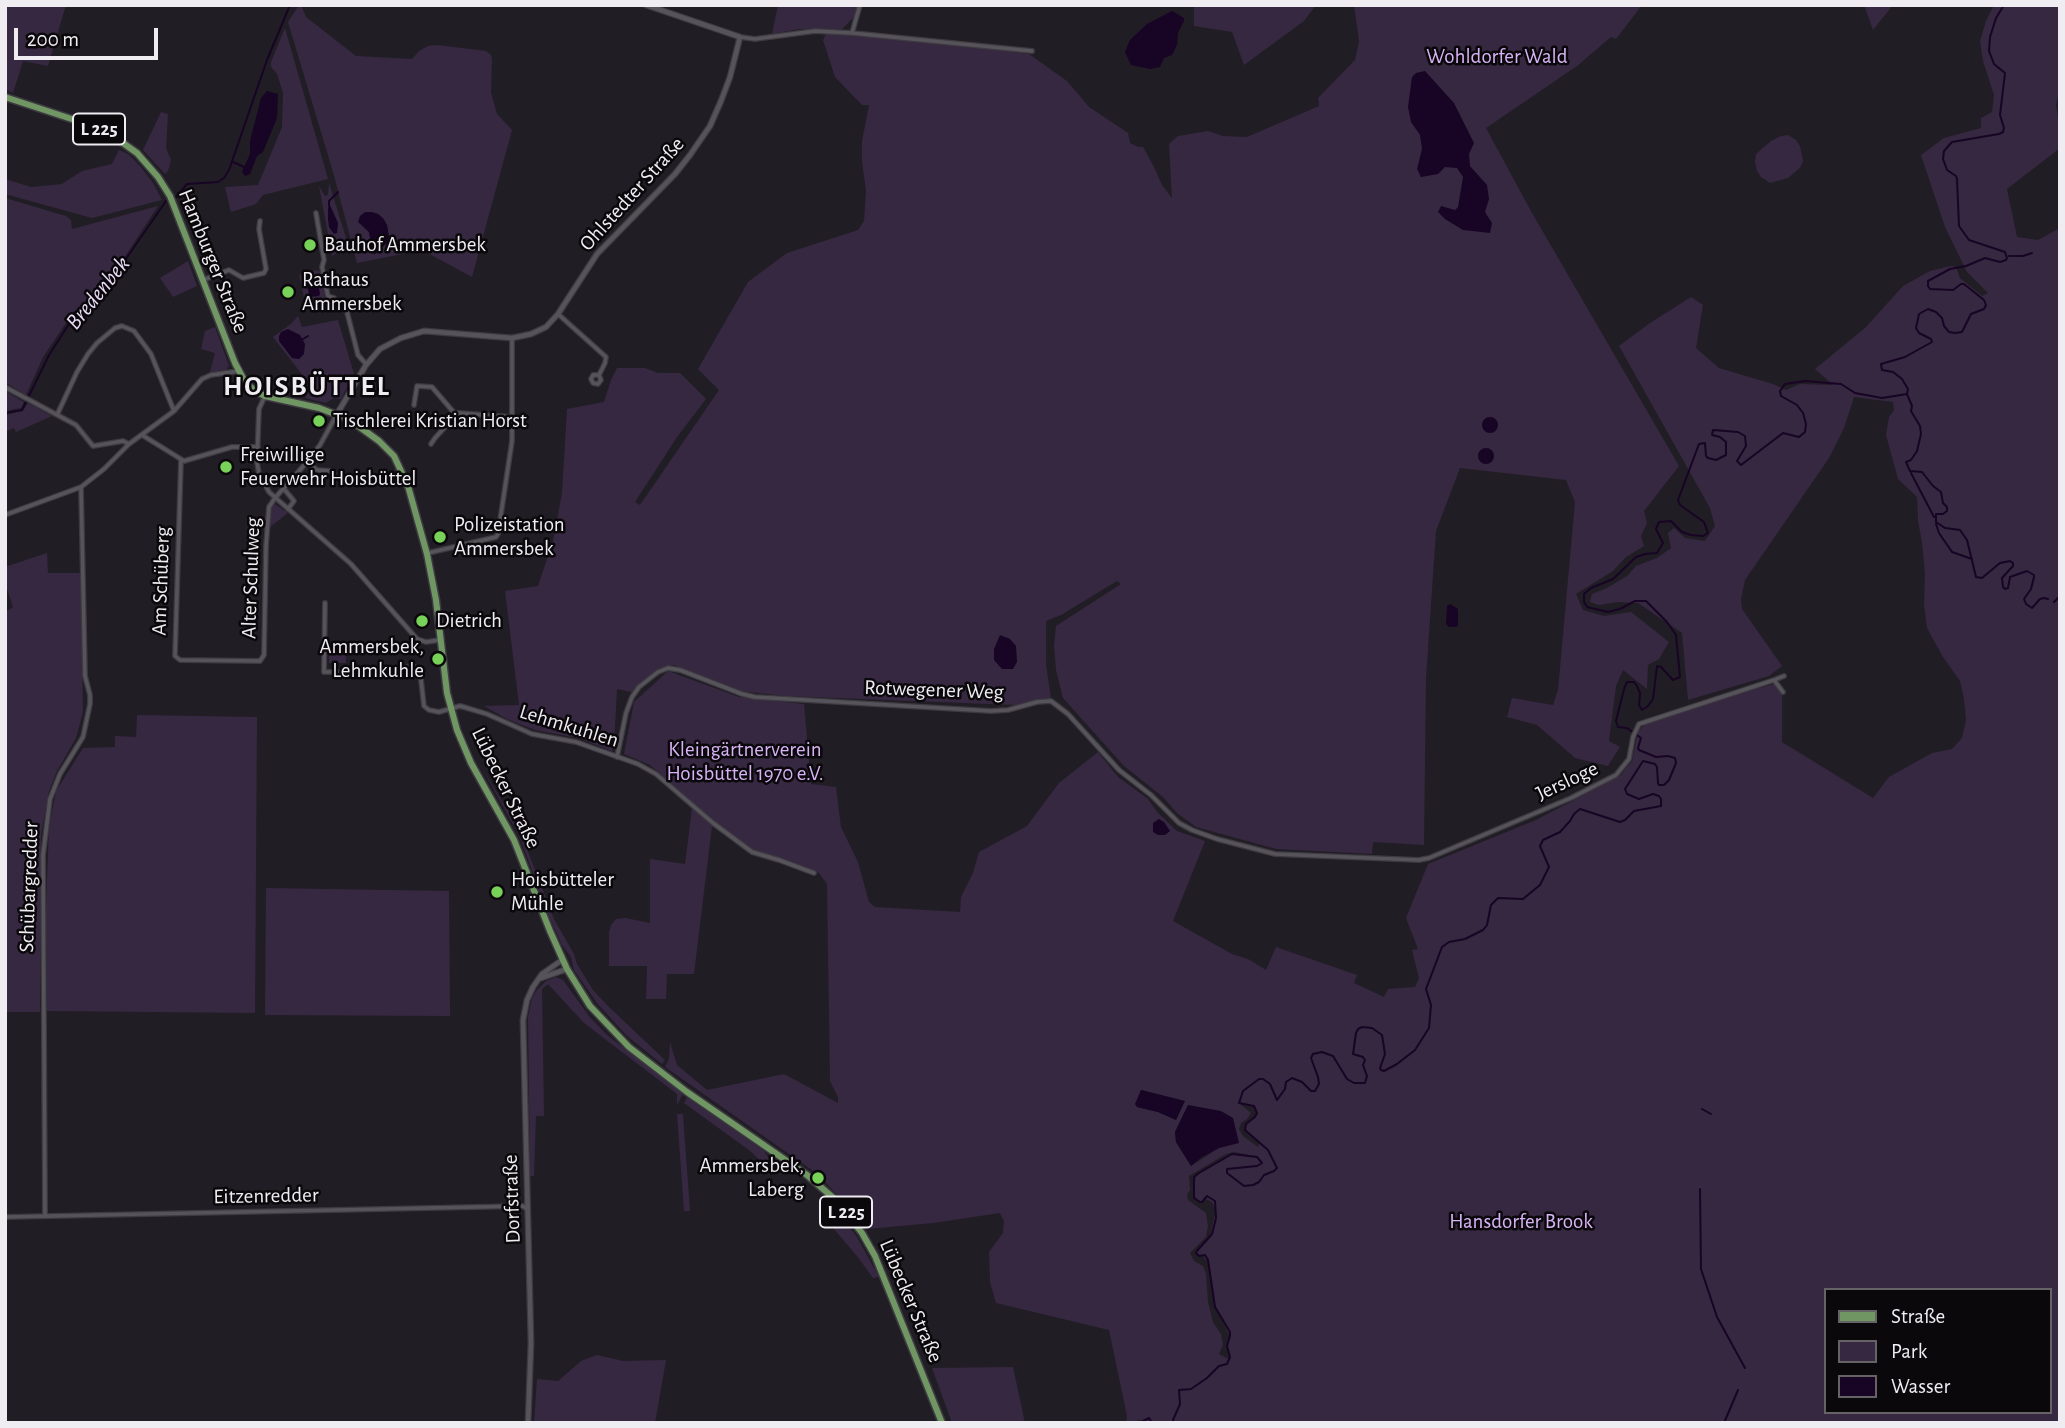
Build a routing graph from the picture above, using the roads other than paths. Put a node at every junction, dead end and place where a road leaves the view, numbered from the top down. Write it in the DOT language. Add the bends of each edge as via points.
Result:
graph roads {
  1 [pos="646,5"];
  2 [pos="860,5"];
  3 [pos="852,33"];
  4 [pos="740,37"];
  5 [pos="1032,51"];
  6 [pos="5,97"];
  7 [pos="316,213"];
  8 [pos="260,221"];
  9 [pos="203,279"];
  10 [pos="558,314"];
  11 [pos="512,338"];
  12 [pos="366,365"];
  13 [pos="239,371"];
  14 [pos="599,375"];
  15 [pos="5,387"];
  16 [pos="265,396"];
  17 [pos="414,405"];
  18 [pos="174,411"];
  19 [pos="337,414"];
  20 [pos="57,415"];
  21 [pos="456,415"];
  22 [pos="512,416"];
  23 [pos="142,435"];
  24 [pos="129,444"];
  25 [pos="431,444"];
  26 [pos="258,447"];
  27 [pos="181,460"];
  28 [pos="307,462"];
  29 [pos="336,477"];
  30 [pos="81,487"];
  31 [pos="284,489"];
  32 [pos="275,498"];
  33 [pos="288,509"];
  34 [pos="5,515"];
  35 [pos="427,554"];
  36 [pos="325,603"];
  37 [pos="440,640"];
  38 [pos="262,659"];
  39 [pos="1784,676"];
  40 [pos="1774,680"];
  41 [pos="1783,692"];
  42 [pos="451,709"];
  43 [pos="617,757"];
  44 [pos="1424,859"];
  45 [pos="814,873"];
  46 [pos="562,960"];
  47 [pos="567,969"];
  48 [pos="540,978"];
  49 [pos="527,1209"];
  50 [pos="46,1216"];
  51 [pos="5,1217"];
  52 [pos="528,1423"];
  53 [pos="942,1423"];
  1 -- 4 [label="street"];
  2 -- 3 [label="street"];
  3 -- 4 [label="street"];
  3 -- 5 [label="street"];
  4 -- 10 [label="street, Ohlstedter Straße" via="721,101 698,144 597,254"];
  6 -- 9 [label="main road, Hamburger Straße / L 225" via="108,133 142,158 171,200"];
  7 -- 12 [label="street" via="329,299 334,298 347,312 358,355"];
  8 -- 9 [label="street" via="264,273 243,278 229,270"];
  9 -- 13 [label="main road, Hamburger Straße / L 225"];
  10 -- 11 [label="street, Ohlstedter Straße" via="540,331"];
  10 -- 14 [label="street" via="606,357"];
  11 -- 12 [label="street, Ohlstedter Straße" via="424,331 387,344"];
  11 -- 22 [label="street"];
  12 -- 19 [label="street, Ohlstedter Straße"];
  13 -- 16 [label="main road, Hamburger Straße / L 225" via="248,385"];
  13 -- 18 [label="street" via="202,379"];
  15 -- 20 [label="street"];
  16 -- 19 [label="main road, Lübecker Straße / L 225"];
  16 -- 26 [label="street" via="259,409"];
  17 -- 21 [label="street" via="417,386 432,387"];
  18 -- 20 [label="street" via="151,354 134,331 122,326 88,354"];
  18 -- 23 [label="street"];
  19 -- 28 [label="street"];
  19 -- 35 [label="main road, Lübecker Straße / L 225" via="379,441 398,463"];
  20 -- 24 [label="street" via="76,425 93,446"];
  21 -- 22 [label="street"];
  21 -- 25 [label="street"];
  22 -- 35 [label="street" via="508,477 496,537"];
  23 -- 24 [label="street"];
  23 -- 27 [label="street"];
  24 -- 30 [label="street"];
  26 -- 27 [label="street" via="236,447"];
  26 -- 32 [label="street" via="258,474"];
  27 -- 38 [label="street, Am Schüberg" via="175,656 180,660"];
  28 -- 29 [label="street"];
  28 -- 31 [label="street"];
  30 -- 34 [label="street"];
  30 -- 50 [label="street, Schübargredder" via="85,676 90,704 83,737 52,791 43,855"];
  31 -- 32 [label="street"];
  31 -- 33 [label="street" via="294,502"];
  32 -- 33 [label="street"];
  32 -- 38 [label="street, Alter Schulweg" via="266,535"];
  33 -- 37 [label="street" via="355,568 417,639"];
  35 -- 37 [label="main road, Lübecker Straße / L 225"];
  36 -- 42 [label="street, Lehmkuhlen" via="324,672 413,666 420,671 426,708 433,712"];
  37 -- 42 [label="main road, Lübecker Straße / L 225"];
  39 -- 40 [label="street, Jersloge"];
  40 -- 41 [label="street"];
  40 -- 44 [label="street, Jersloge" via="1639,724 1632,754 1611,778"];
  42 -- 43 [label="street, Lehmkuhlen" via="482,712 531,734 576,741"];
  42 -- 46 [label="main road, Lübecker Straße / L 225" via="471,763 514,840"];
  43 -- 44 [label="street, Rotwegener Weg" via="632,697 668,668 755,697 990,711 1051,701 1119,770 1180,823 1200,834 1283,855"];
  43 -- 45 [label="street, Lehmkuhlen" via="656,774 752,852"];
  46 -- 47 [label="main road, Lübecker Straße / L 225"];
  46 -- 48 [label="street, Dorfstraße"];
  47 -- 48 [label="street"];
  47 -- 53 [label="main road, Lübecker Straße / L 225" via="590,1006 629,1046 838,1202 875,1256"];
  48 -- 49 [label="street, Dorfstraße" via="529,994 523,1020"];
  49 -- 50 [label="street, Eitzenredder"];
  49 -- 52 [label="street, Dorfstraße"];
  50 -- 51 [label="street, Eitzenredder"];
}
